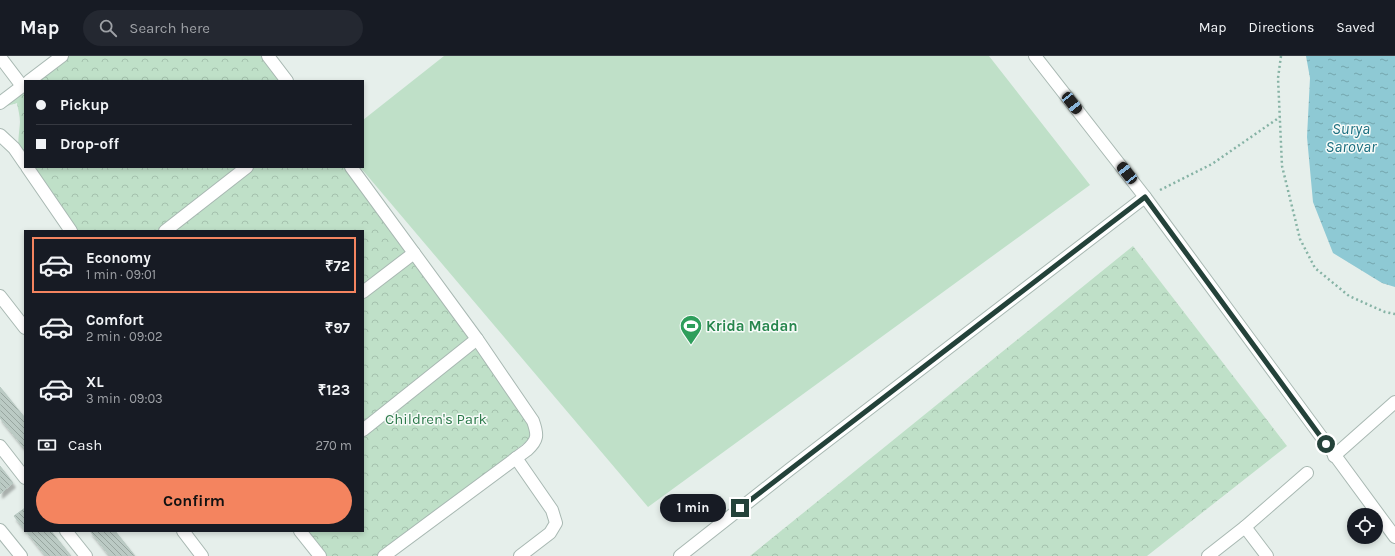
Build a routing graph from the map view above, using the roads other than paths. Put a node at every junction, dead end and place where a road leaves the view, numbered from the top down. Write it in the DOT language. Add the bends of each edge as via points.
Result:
graph roads {
  1 [pos="62,56"];
  2 [pos="268,56"];
  3 [pos="1035,56"];
  4 [pos="0,57"];
  5 [pos="30,80"];
  6 [pos="286,80"];
  7 [pos="24,83"];
  8 [pos="24,85"];
  9 [pos="0,103"];
  10 [pos="0,135"];
  11 [pos="24,163"];
  12 [pos="28,168"];
  13 [pos="246,168"];
  14 [pos="352,168"];
  15 [pos="1145,197"];
  16 [pos="70,230"];
  17 [pos="166,230"];
  18 [pos="414,253"];
  19 [pos="364,291"];
  20 [pos="0,296"];
  21 [pos="24,327"];
  22 [pos="477,339"];
  23 [pos="1395,402"];
  24 [pos="364,429"];
  25 [pos="0,446"];
  26 [pos="1334,456"];
  27 [pos="516,458"];
  28 [pos="1307,473"];
  29 [pos="24,477"];
  30 [pos="1244,527"];
  31 [pos="0,530"];
  32 [pos="67,532"];
  33 [pos="184,532"];
  34 [pos="301,532"];
  35 [pos="1395,537"];
  36 [pos="21,556"];
  37 [pos="86,556"];
  38 [pos="202,556"];
  39 [pos="320,556"];
  40 [pos="384,556"];
  41 [pos="520,556"];
  42 [pos="680,556"];
  43 [pos="1208,556"];
  44 [pos="1267,556"];
  1 -- 5 [label="street"];
  2 -- 6 [label="street"];
  3 -- 15 [label="street"];
  4 -- 7 [label="street"];
  8 -- 9 [label="street"];
  10 -- 11 [label="street" via="14,148"];
  12 -- 16 [label="street"];
  13 -- 17 [label="street"];
  14 -- 18 [label="street"];
  15 -- 26 [label="street"];
  15 -- 42 [label="street"];
  18 -- 19 [label="street"];
  18 -- 22 [label="street"];
  20 -- 21 [label="street"];
  22 -- 24 [label="street"];
  22 -- 27 [label="street" via="533,421 538,433 536,442"];
  23 -- 26 [label="street"];
  25 -- 29 [label="street"];
  26 -- 35 [label="street"];
  27 -- 40 [label="street"];
  27 -- 41 [label="street" via="552,510 556,523 550,533"];
  28 -- 30 [label="street"];
  30 -- 43 [label="street"];
  30 -- 44 [label="street"];
  31 -- 36 [label="street"];
  32 -- 37 [label="street"];
  33 -- 38 [label="street"];
  34 -- 39 [label="street"];
}
